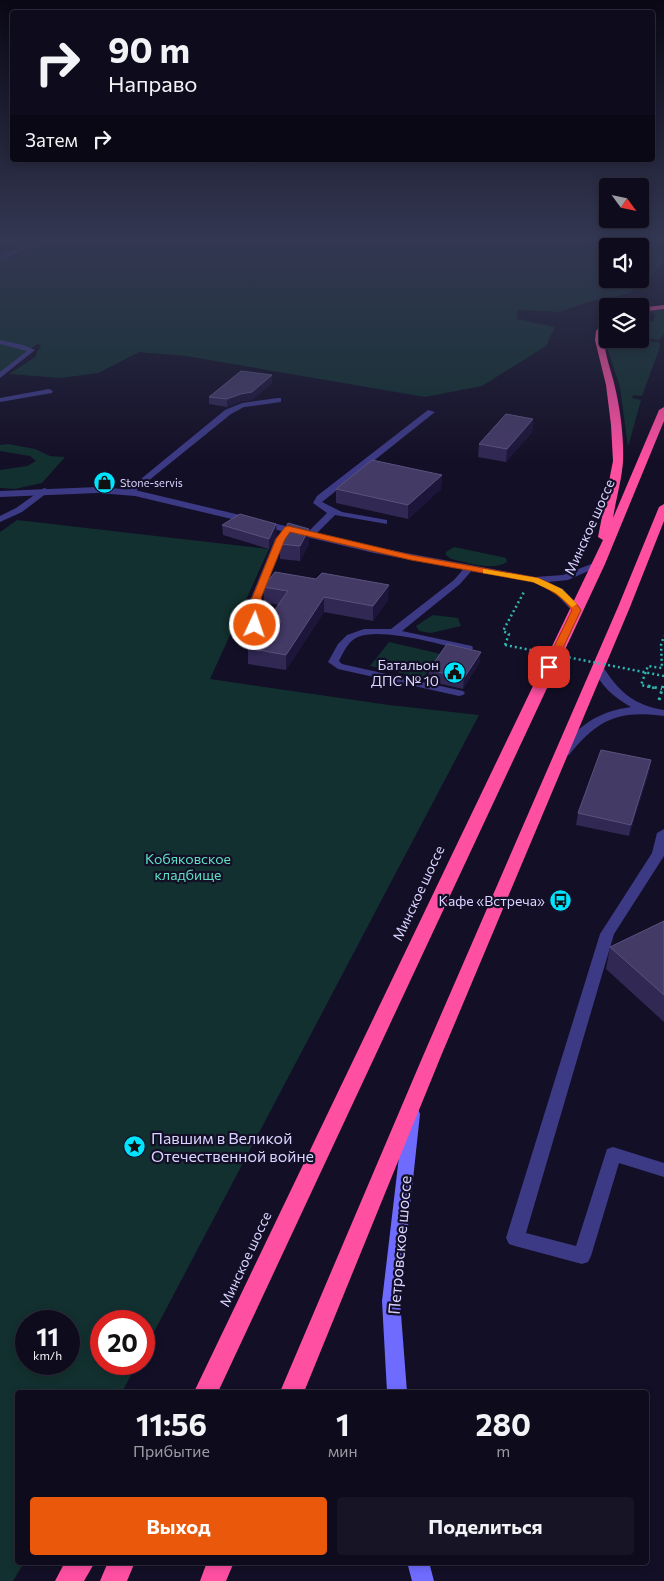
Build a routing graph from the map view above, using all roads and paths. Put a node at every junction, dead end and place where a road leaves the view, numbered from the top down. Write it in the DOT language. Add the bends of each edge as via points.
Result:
graph roads {
  1 [pos="0,342"];
  2 [pos="601,348"];
  3 [pos="0,376"];
  4 [pos="49,391"];
  5 [pos="0,400"];
  6 [pos="278,400"];
  7 [pos="664,410"];
  8 [pos="431,412"];
  9 [pos="44,491"];
  10 [pos="130,492"];
  11 [pos="0,494"];
  12 [pos="664,507"];
  13 [pos="333,512"];
  14 [pos="0,519"];
  15 [pos="384,522"];
  16 [pos="664,522"];
  17 [pos="288,529"];
  18 [pos="310,534"];
  19 [pos="653,538"];
  20 [pos="600,561"];
  21 [pos="469,568"];
  22 [pos="535,580"];
  23 [pos="520,587"];
  24 [pos="577,610"];
  25 [pos="255,625"];
  26 [pos="393,633"];
  27 [pos="664,636"];
  28 [pos="468,648"];
  29 [pos="598,667"];
  30 [pos="664,676"];
  31 [pos="664,684"];
  32 [pos="459,692"];
  33 [pos="647,710"];
  34 [pos="664,713"];
  35 [pos="559,760"];
  36 [pos="664,833"];
  37 [pos="661,854"];
  38 [pos="414,1098"];
  39 [pos="664,1170"];
  40 [pos="207,1390"];
  41 [pos="293,1390"];
  42 [pos="397,1390"];
  43 [pos="80,1565"];
  44 [pos="121,1565"];
  45 [pos="220,1565"];
  46 [pos="419,1565"];
  47 [pos="68,1581"];
  48 [pos="113,1581"];
  49 [pos="213,1581"];
  50 [pos="423,1581"];
  1 -- 3 [label="street" via="32,350"];
  2 -- 20 [label="highway" via="612,401 618,460"];
  4 -- 5 [label="street"];
  6 -- 10 [label="street" via="242,405 228,412"];
  7 -- 20 [label="highway, Минское шоссе"];
  8 -- 13 [label="street" via="320,498 317,503"];
  9 -- 10 [label="street"];
  9 -- 11 [label="street"];
  9 -- 14 [label="street" via="19,510"];
  10 -- 17 [label="street"];
  12 -- 19 [label="highway"];
  13 -- 15 [label="street"];
  13 -- 18 [label="street"];
  16 -- 19 [label="highway"];
  17 -- 18 [label="street"];
  17 -- 25 [label="street" via="280,539 256,598"];
  18 -- 21 [label="street"];
  19 -- 29 [label="highway"];
  20 -- 22 [label="street" via="565,578"];
  20 -- 24 [label="highway, Минское шоссе"];
  21 -- 22 [label="street"];
  21 -- 26 [label="street" via="457,582"];
  22 -- 24 [label="street" via="559,591"];
  23 -- 30 [label="path, bridge" via="526,588 504,631 509,634 505,645"];
  24 -- 40 [label="highway, Минское шоссе"];
  26 -- 28 [label="street"];
  26 -- 32 [label="street" via="376,631 352,635 334,664"];
  27 -- 31 [label="path" via="662,668 648,666 640,685 662,689"];
  29 -- 33 [label="street" via="616,692"];
  29 -- 35 [label="highway"];
  33 -- 34 [label="street"];
  33 -- 35 [label="street" via="624,711 597,719 576,737"];
  35 -- 38 [label="highway"];
  36 -- 37 [label="street"];
  37 -- 39 [label="street" via="607,934 515,1238 582,1256 613,1154"];
  38 -- 41 [label="highway"];
  38 -- 42 [label="main road, Петровское шоссе" via="390,1301"];
  43 -- 47 [label="highway"];
  44 -- 48 [label="highway"];
  45 -- 49 [label="highway"];
  46 -- 50 [label="main road"];
}
